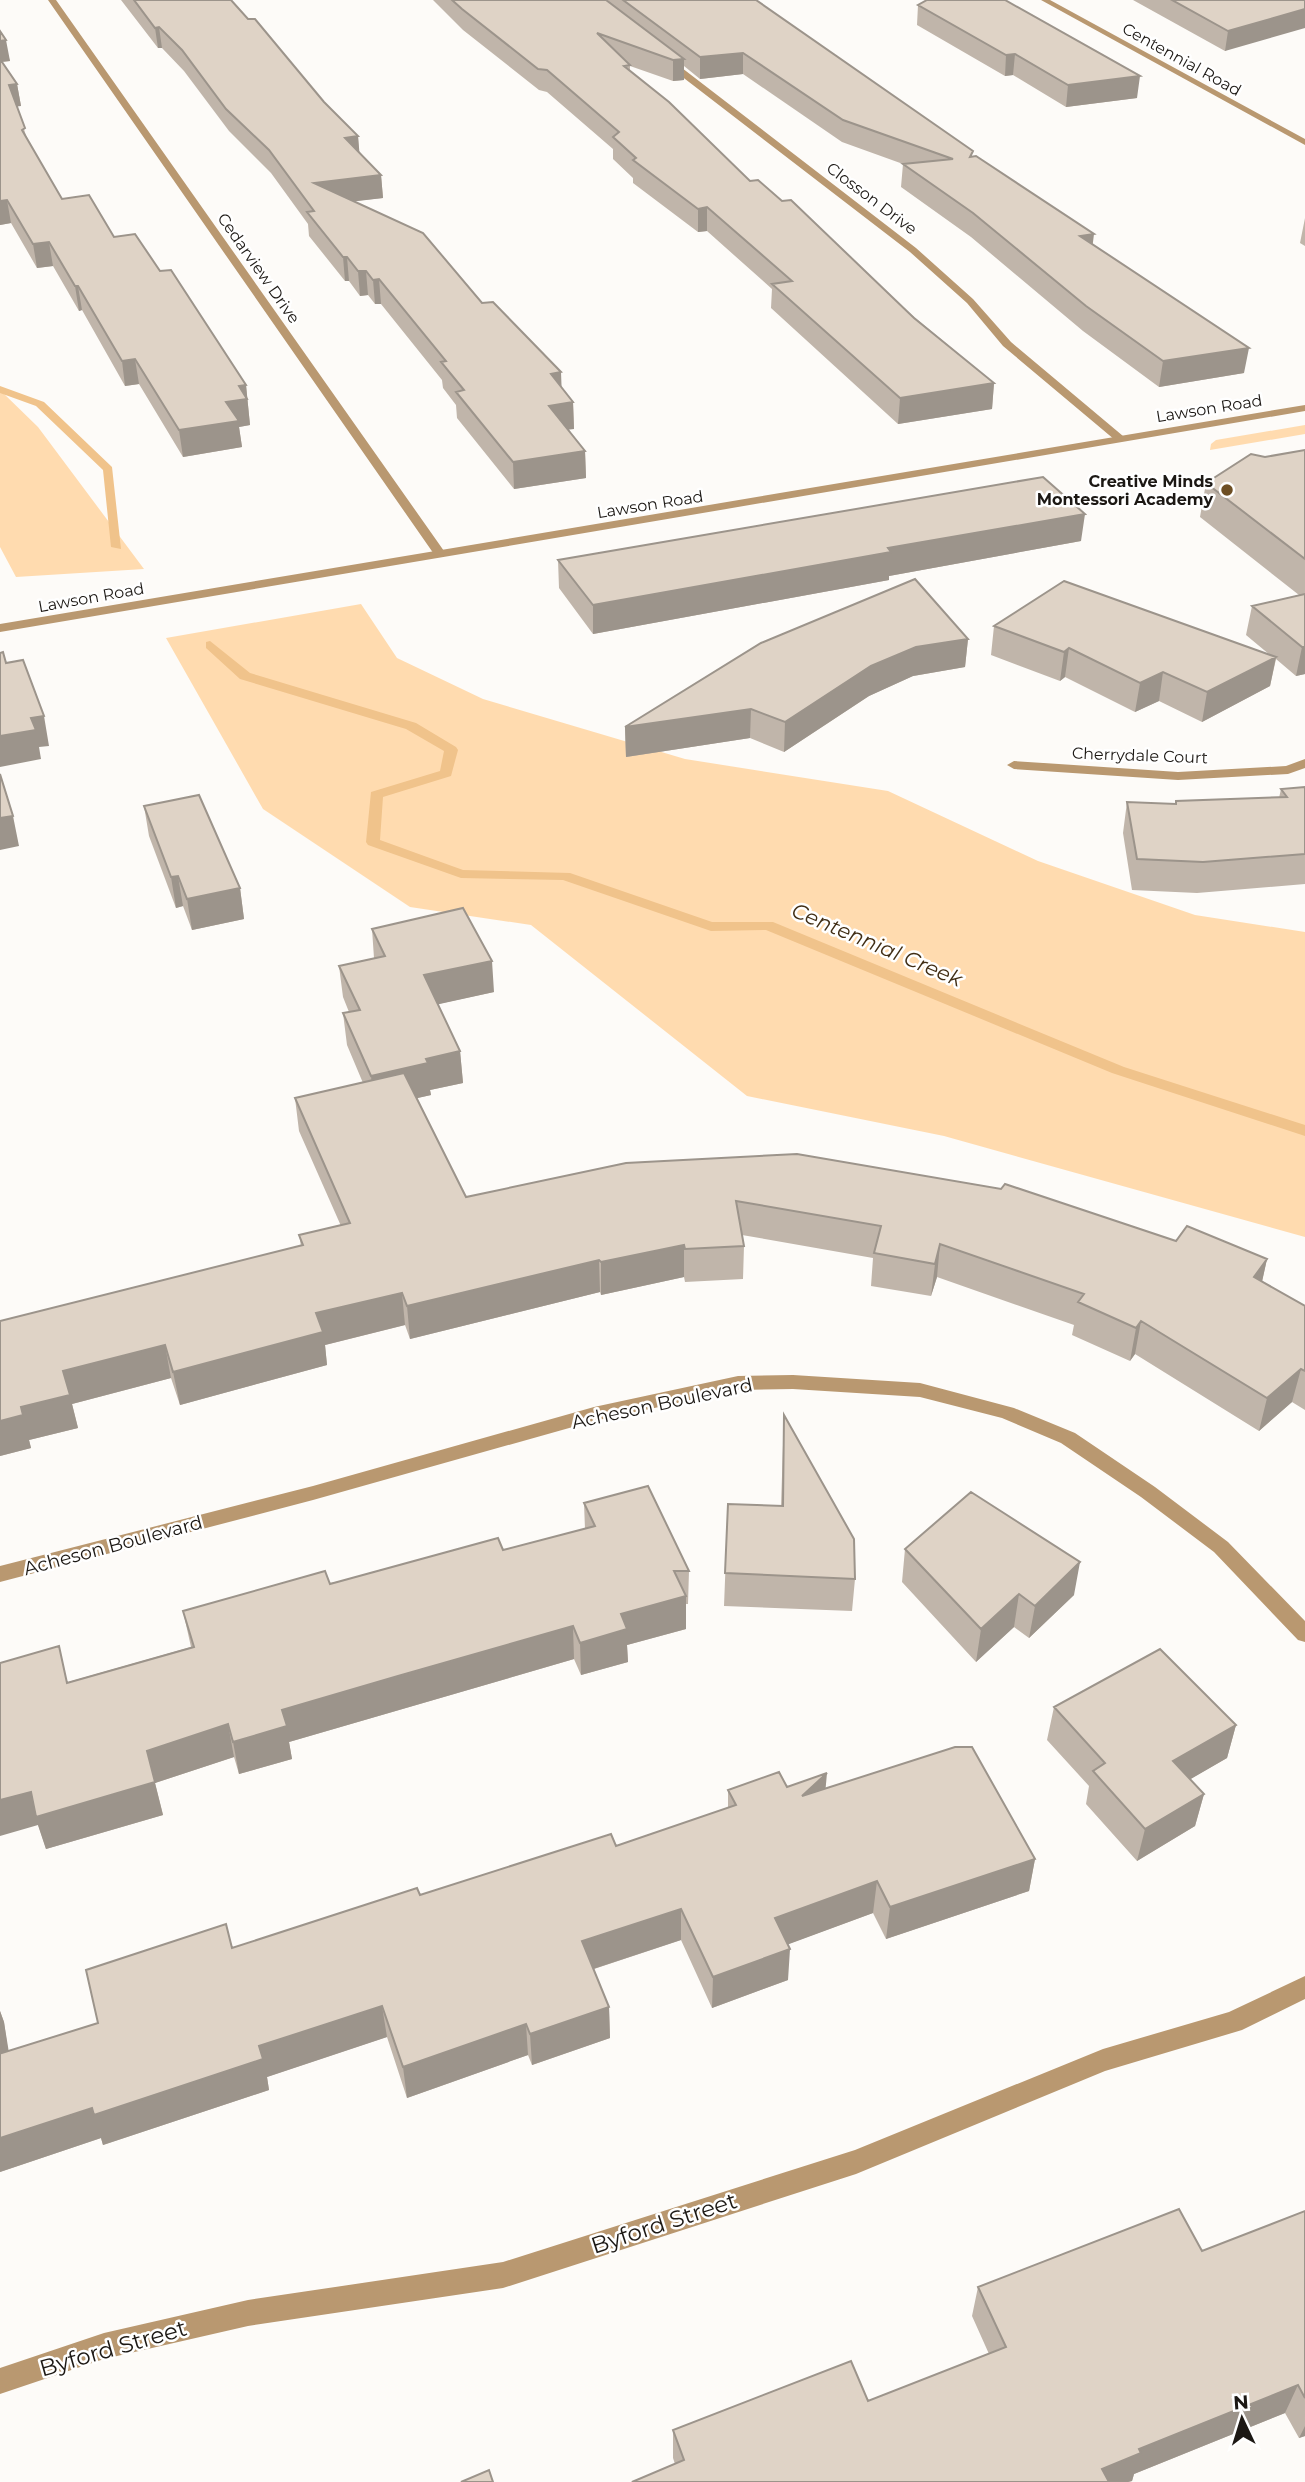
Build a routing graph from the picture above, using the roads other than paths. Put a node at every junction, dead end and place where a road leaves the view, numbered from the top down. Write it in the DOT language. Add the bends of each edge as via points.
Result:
graph roads {
  1 [pos="52,0"];
  2 [pos="1045,0"];
  3 [pos="653,50"];
  4 [pos="1305,142"];
  5 [pos="1305,408"];
  6 [pos="1119,438"];
  7 [pos="440,554"];
  8 [pos="0,628"];
  9 [pos="1305,763"];
  10 [pos="1014,765"];
  11 [pos="0,1574"];
  12 [pos="1305,1634"];
  13 [pos="1305,1986"];
  14 [pos="0,2381"];
  1 -- 7 [label="street, Cedarview Drive"];
  2 -- 4 [label="street, Centennial Road"];
  3 -- 6 [label="street, Closson Drive" via="914,250 970,301 1007,344"];
  5 -- 6 [label="street, Lawson Road"];
  6 -- 7 [label="street, Lawson Road"];
  7 -- 8 [label="street, Lawson Road"];
  9 -- 10 [label="street, Cherrydale Court" via="1288,770 1178,776"];
  11 -- 12 [label="street, Acheson Boulevard" via="594,1414 738,1383 793,1382 920,1390 1007,1413 1068,1438 1221,1547"];
  13 -- 14 [label="street, Byford Street" via="1234,2022 1103,2060 856,2162 503,2275 248,2312 104,2346"];
}
